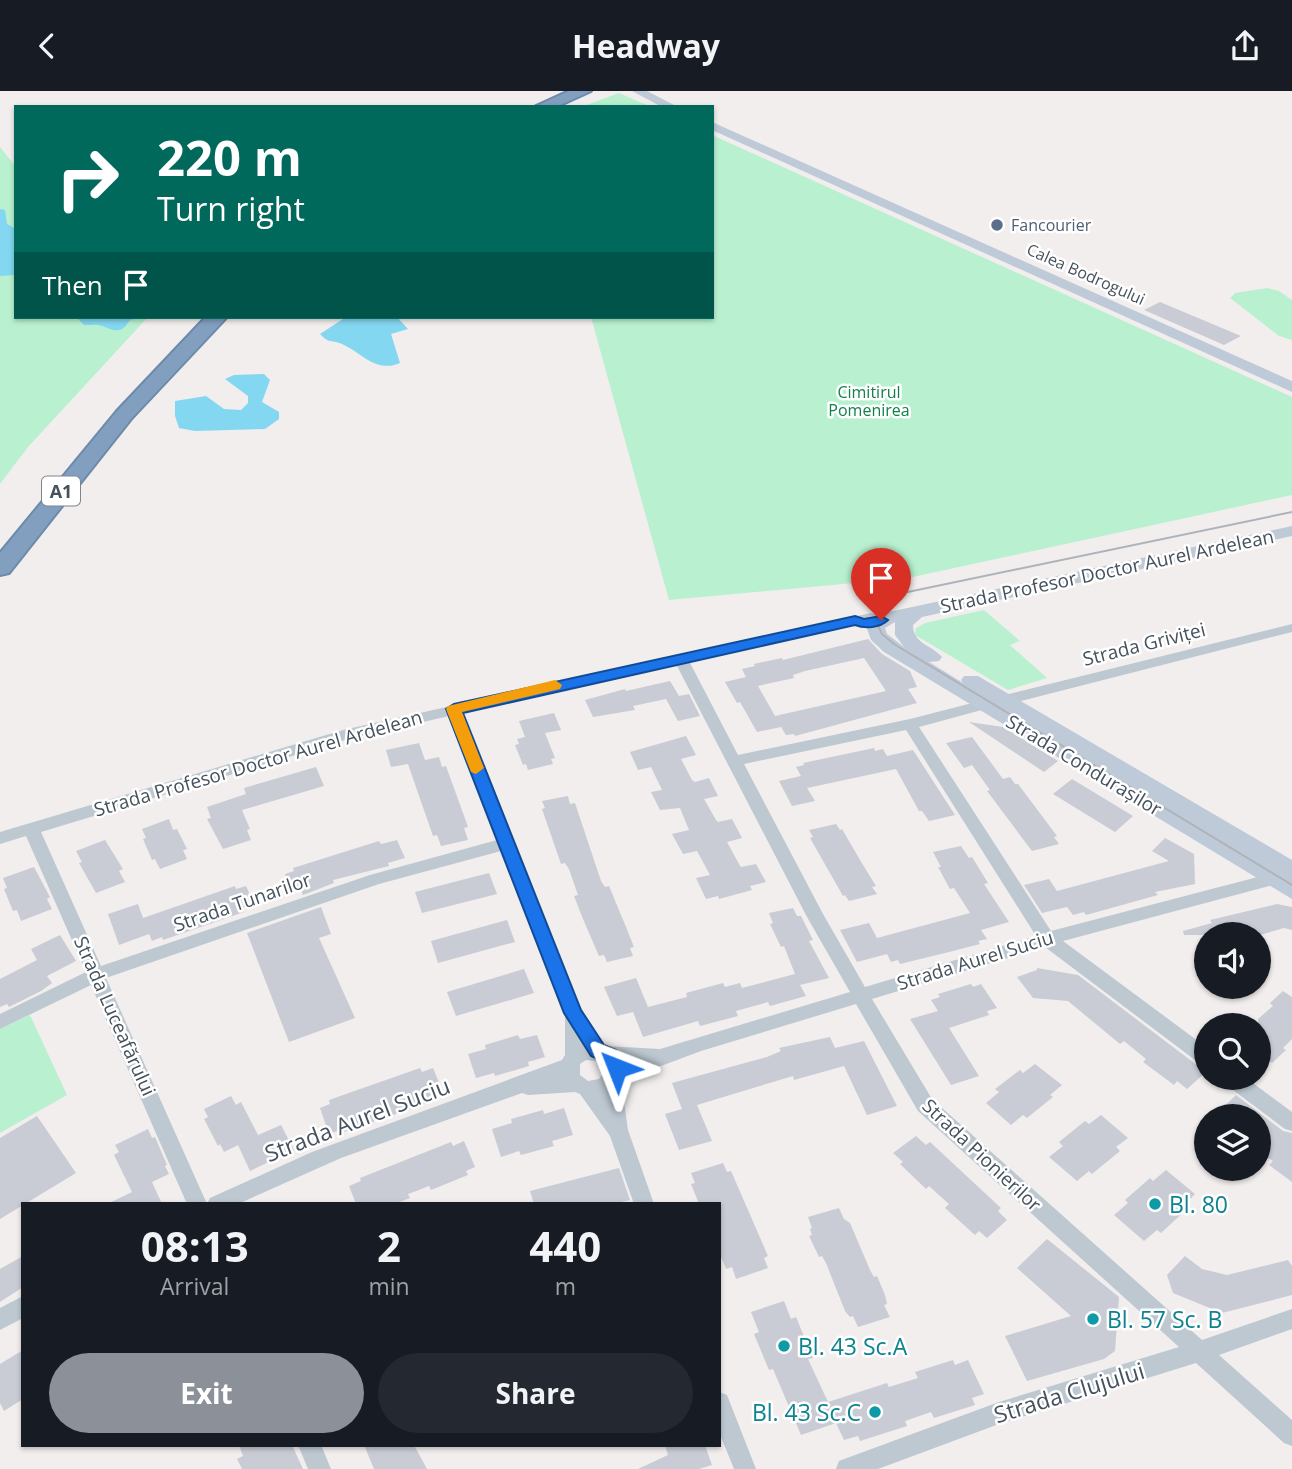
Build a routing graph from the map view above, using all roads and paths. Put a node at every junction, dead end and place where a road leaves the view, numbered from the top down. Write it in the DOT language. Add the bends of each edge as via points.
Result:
graph roads {
  1 [pos="583,91"];
  2 [pos="638,91"];
  3 [pos="601,92"];
  4 [pos="547,105"];
  5 [pos="567,105"];
  6 [pos="668,105"];
  7 [pos="714,126"];
  8 [pos="196,319"];
  9 [pos="214,319"];
  10 [pos="147,378"];
  11 [pos="1292,387"];
  12 [pos="115,414"];
  13 [pos="1292,531"];
  14 [pos="0,540"];
  15 [pos="0,568"];
  16 [pos="915,613"];
  17 [pos="855,621"];
  18 [pos="879,628"];
  19 [pos="1292,628"];
  20 [pos="680,658"];
  21 [pos="1005,700"];
  22 [pos="984,705"];
  23 [pos="454,709"];
  24 [pos="910,724"];
  25 [pos="733,761"];
  26 [pos="31,828"];
  27 [pos="0,838"];
  28 [pos="505,844"];
  29 [pos="1285,874"];
  30 [pos="1292,891"];
  31 [pos="1046,938"];
  32 [pos="97,974"];
  33 [pos="861,996"];
  34 [pos="573,1013"];
  35 [pos="0,1022"];
  36 [pos="1194,1049"];
  37 [pos="603,1053"];
  38 [pos="661,1055"];
  39 [pos="572,1062"];
  40 [pos="614,1079"];
  41 [pos="582,1087"];
  42 [pos="518,1088"];
  43 [pos="1248,1090"];
  44 [pos="1292,1123"];
  45 [pos="618,1130"];
  46 [pos="196,1202"];
  47 [pos="221,1202"];
  48 [pos="643,1202"];
  49 [pos="21,1307"];
  50 [pos="1292,1319"];
  51 [pos="0,1320"];
  52 [pos="1197,1352"];
  53 [pos="721,1408"];
  54 [pos="1292,1436"];
  55 [pos="310,1447"];
  56 [pos="320,1469"];
  57 [pos="744,1469"];
  58 [pos="847,1469"];
  1 -- 4 [label="highway"];
  2 -- 6 [label="main road"];
  3 -- 5 [label="highway"];
  7 -- 11 [label="main road, Calea Bodrogului"];
  8 -- 10 [label="highway, A1"];
  9 -- 10 [label="highway, A1"];
  10 -- 12 [label="highway, A1"];
  12 -- 14 [label="highway, A1"];
  12 -- 15 [label="highway, A1"];
  13 -- 16 [label="main road, Strada Profesor Doctor Aurel Ardelean"];
  16 -- 18 [label="main road, Strada Profesor Doctor Aurel Ardelean"];
  16 -- 21 [label="main road, Strada Condurașilor" via="902,626 910,643"];
  17 -- 18 [label="street, Strada Condurașilor"];
  17 -- 20 [label="street, Strada Profesor Doctor Aurel Ardelean"];
  18 -- 22 [label="main road, Strada Condurașilor" via="891,648"];
  19 -- 21 [label="street, Strada Griviței"];
  20 -- 23 [label="street, Strada Profesor Doctor Aurel Ardelean"];
  20 -- 25 [label="street, Strada Pionierilor"];
  21 -- 29 [label="main road, Strada Condurașilor"];
  22 -- 24 [label="street"];
  22 -- 29 [label="main road, Strada Condurașilor"];
  23 -- 26 [label="street, Strada Profesor Doctor Aurel Ardelean" via="343,735"];
  23 -- 28 [label="street"];
  24 -- 25 [label="street"];
  24 -- 31 [label="street"];
  25 -- 33 [label="street, Strada Pionierilor"];
  26 -- 27 [label="street, Strada Profesor Doctor Aurel Ardelean"];
  26 -- 32 [label="street, Strada Luceafărului"];
  28 -- 32 [label="street, Strada Tunarilor" via="376,880"];
  28 -- 34 [label="street"];
  29 -- 30 [label="main road, Strada Condurașilor"];
  29 -- 31 [label="street, Strada Aurel Suciu"];
  31 -- 33 [label="street, Strada Aurel Suciu"];
  31 -- 36 [label="street"];
  32 -- 35 [label="street, Strada Tunarilor"];
  32 -- 46 [label="street, Strada Luceafărului"];
  33 -- 38 [label="street, Strada Aurel Suciu"];
  33 -- 52 [label="street, Strada Pionierilor" via="925,1105"];
  34 -- 37 [label="street"];
  34 -- 39 [label="street"];
  37 -- 38 [label="street, Strada Aurel Suciu"];
  37 -- 39 [label="street" via="584,1052"];
  37 -- 40 [label="street" via="617,1068"];
  38 -- 40 [label="street, Strada Aurel Suciu"];
  39 -- 41 [label="street" via="569,1075"];
  39 -- 42 [label="street, Strada Aurel Suciu"];
  40 -- 41 [label="street" via="605,1087"];
  40 -- 45 [label="street"];
  41 -- 42 [label="street, Strada Aurel Suciu"];
  41 -- 45 [label="street"];
  42 -- 47 [label="street, Strada Aurel Suciu" via="333,1152"];
  43 -- 44 [label="street"];
  45 -- 48 [label="street"];
  49 -- 51 [label="street"];
  50 -- 52 [label="street, Strada Clujului"];
  52 -- 54 [label="street, Strada Pionierilor"];
  52 -- 58 [label="street, Strada Clujului" via="999,1413"];
  53 -- 57 [label="street"];
  55 -- 56 [label="street"];
}
